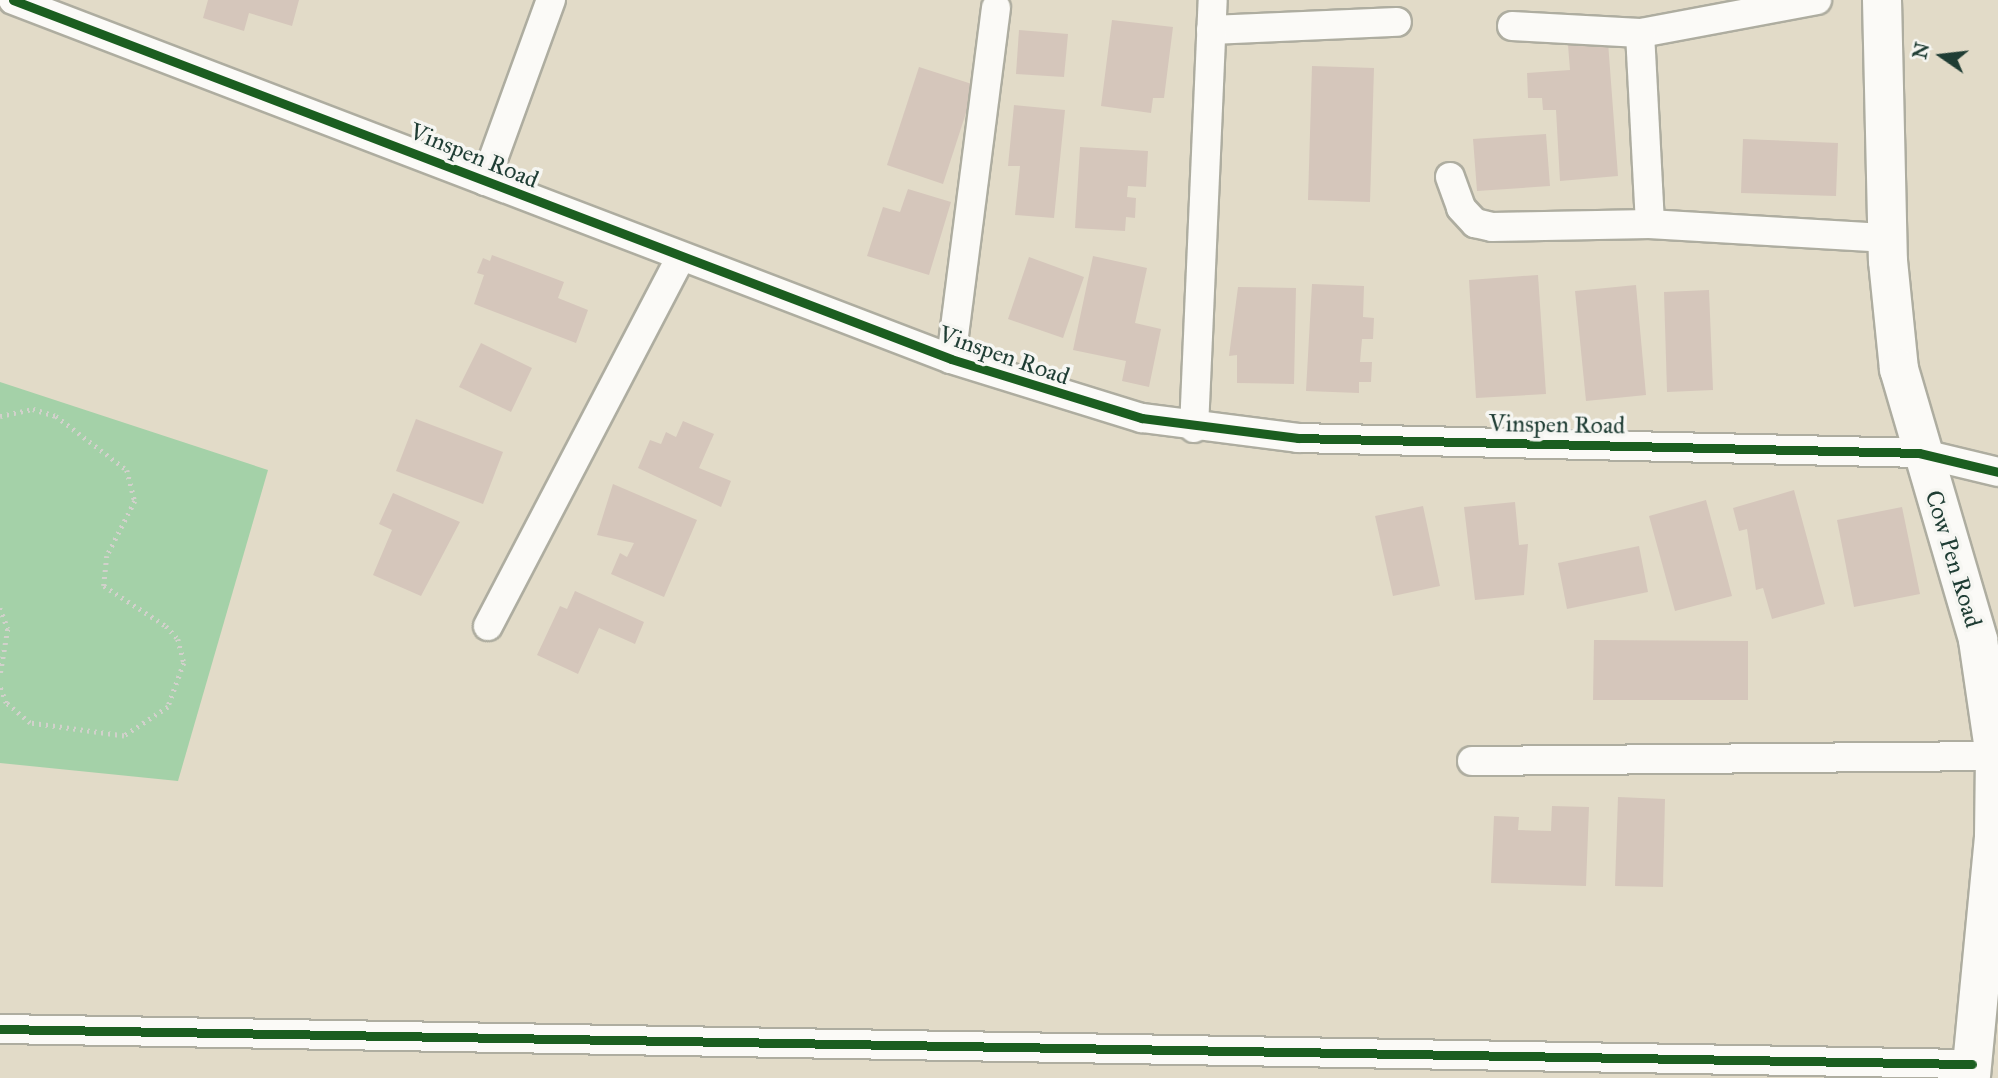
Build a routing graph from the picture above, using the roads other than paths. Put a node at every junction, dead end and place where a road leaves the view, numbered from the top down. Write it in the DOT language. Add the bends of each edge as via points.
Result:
graph roads {
  1 [pos="13,0"];
  2 [pos="551,0"];
  3 [pos="1213,0"];
  4 [pos="1817,0"];
  5 [pos="1882,0"];
  6 [pos="996,8"];
  7 [pos="1397,22"];
  8 [pos="1512,26"];
  9 [pos="1211,30"];
  10 [pos="1640,33"];
  11 [pos="1450,177"];
  12 [pos="485,181"];
  13 [pos="1650,225"];
  14 [pos="1887,238"];
  15 [pos="680,258"];
  16 [pos="951,359"];
  17 [pos="1194,428"];
  18 [pos="1919,453"];
  19 [pos="1998,472"];
  20 [pos="488,626"];
  21 [pos="1995,757"];
  22 [pos="1472,761"];
  23 [pos="1991,954"];
  24 [pos="0,1029"];
  25 [pos="1972,1071"];
  1 -- 12 [label="street, Vinspen Road"];
  2 -- 12 [label="street"];
  3 -- 9 [label="street"];
  4 -- 10 [label="street"];
  5 -- 14 [label="main road, Cow Pen Road"];
  6 -- 16 [label="street"];
  7 -- 9 [label="street"];
  8 -- 10 [label="street"];
  9 -- 17 [label="street"];
  10 -- 13 [label="street"];
  11 -- 13 [label="street" via="1461,208 1475,223 1492,227"];
  12 -- 15 [label="street, Vinspen Road"];
  13 -- 14 [label="street"];
  14 -- 18 [label="main road, Cow Pen Road" via="1899,369"];
  15 -- 16 [label="street, Vinspen Road"];
  15 -- 20 [label="street"];
  16 -- 17 [label="street, Vinspen Road" via="1063,396"];
  17 -- 18 [label="street, Vinspen Road" via="1298,438"];
  18 -- 19 [label="street, Vinspen Road"];
  18 -- 21 [label="main road, Cow Pen Road" via="1978,640"];
  21 -- 22 [label="street"];
  21 -- 23 [label="main road, Cow Pen Road"];
  23 -- 25 [label="main road, Cow Pen Road"];
  24 -- 25 [label="street"];
}
